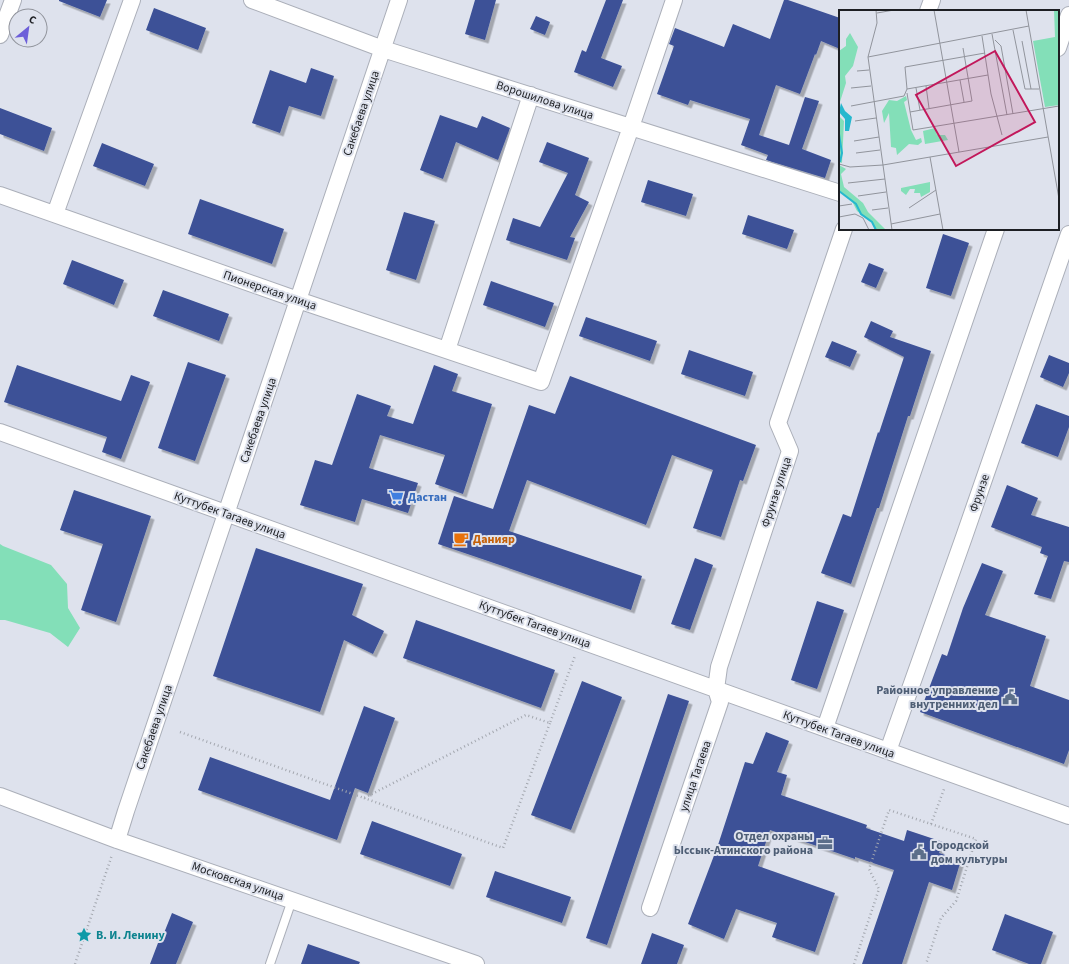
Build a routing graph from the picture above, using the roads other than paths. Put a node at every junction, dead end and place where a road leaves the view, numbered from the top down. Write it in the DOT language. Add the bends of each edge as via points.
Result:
graph roads {
  1 [pos="13,0"];
  2 [pos="132,0"];
  3 [pos="252,0"];
  4 [pos="399,0"];
  5 [pos="674,0"];
  6 [pos="932,0"];
  7 [pos="928,10"];
  8 [pos="1069,15"];
  9 [pos="0,35"];
  10 [pos="1059,45"];
  11 [pos="383,49"];
  12 [pos="531,95"];
  13 [pos="631,127"];
  14 [pos="839,193"];
  15 [pos="0,195"];
  16 [pos="55,214"];
  17 [pos="844,230"];
  18 [pos="996,230"];
  19 [pos="1069,234"];
  20 [pos="298,300"];
  21 [pos="447,350"];
  22 [pos="0,432"];
  23 [pos="227,514"];
  24 [pos="716,689"];
  25 [pos="825,728"];
  26 [pos="888,751"];
  27 [pos="0,796"];
  28 [pos="1069,816"];
  29 [pos="117,840"];
  30 [pos="292,900"];
  31 [pos="650,908"];
  32 [pos="270,964"];
  33 [pos="476,964"];
  1 -- 9 [label="street"];
  2 -- 16 [label="street"];
  3 -- 11 [label="street, Ворошилова улица"];
  4 -- 11 [label="street, Сакебаева улица"];
  5 -- 13 [label="street"];
  6 -- 7 [label="street"];
  8 -- 10 [label="street"];
  11 -- 12 [label="street, Ворошилова улица"];
  11 -- 20 [label="street, Сакебаева улица"];
  12 -- 13 [label="street, Ворошилова улица"];
  12 -- 21 [label="street"];
  13 -- 14 [label="street, Ворошилова улица"];
  13 -- 21 [label="street, Пионерская улица" via="541,382"];
  15 -- 16 [label="street, Пионерская улица"];
  16 -- 20 [label="street, Пионерская улица"];
  17 -- 24 [label="street, Фрунзе улица" via="778,423 790,451 719,667"];
  18 -- 25 [label="street"];
  19 -- 26 [label="street, Фрунзе"];
  20 -- 21 [label="street, Пионерская улица"];
  20 -- 23 [label="street, Сакебаева улица"];
  22 -- 23 [label="street, Куттубек Тагаев улица"];
  23 -- 24 [label="street, Куттубек Тагаев улица"];
  23 -- 29 [label="street, Сакебаева улица"];
  24 -- 25 [label="street, Куттубек Тагаев улица"];
  24 -- 31 [label="street, улица Тагаева" via="720,702"];
  25 -- 26 [label="street, Куттубек Тагаев улица"];
  26 -- 28 [label="street, Куттубек Тагаев улица"];
  27 -- 29 [label="street, Московская улица"];
  29 -- 30 [label="street, Московская улица"];
  30 -- 32 [label="lane"];
  30 -- 33 [label="street, Московская улица"];
}
